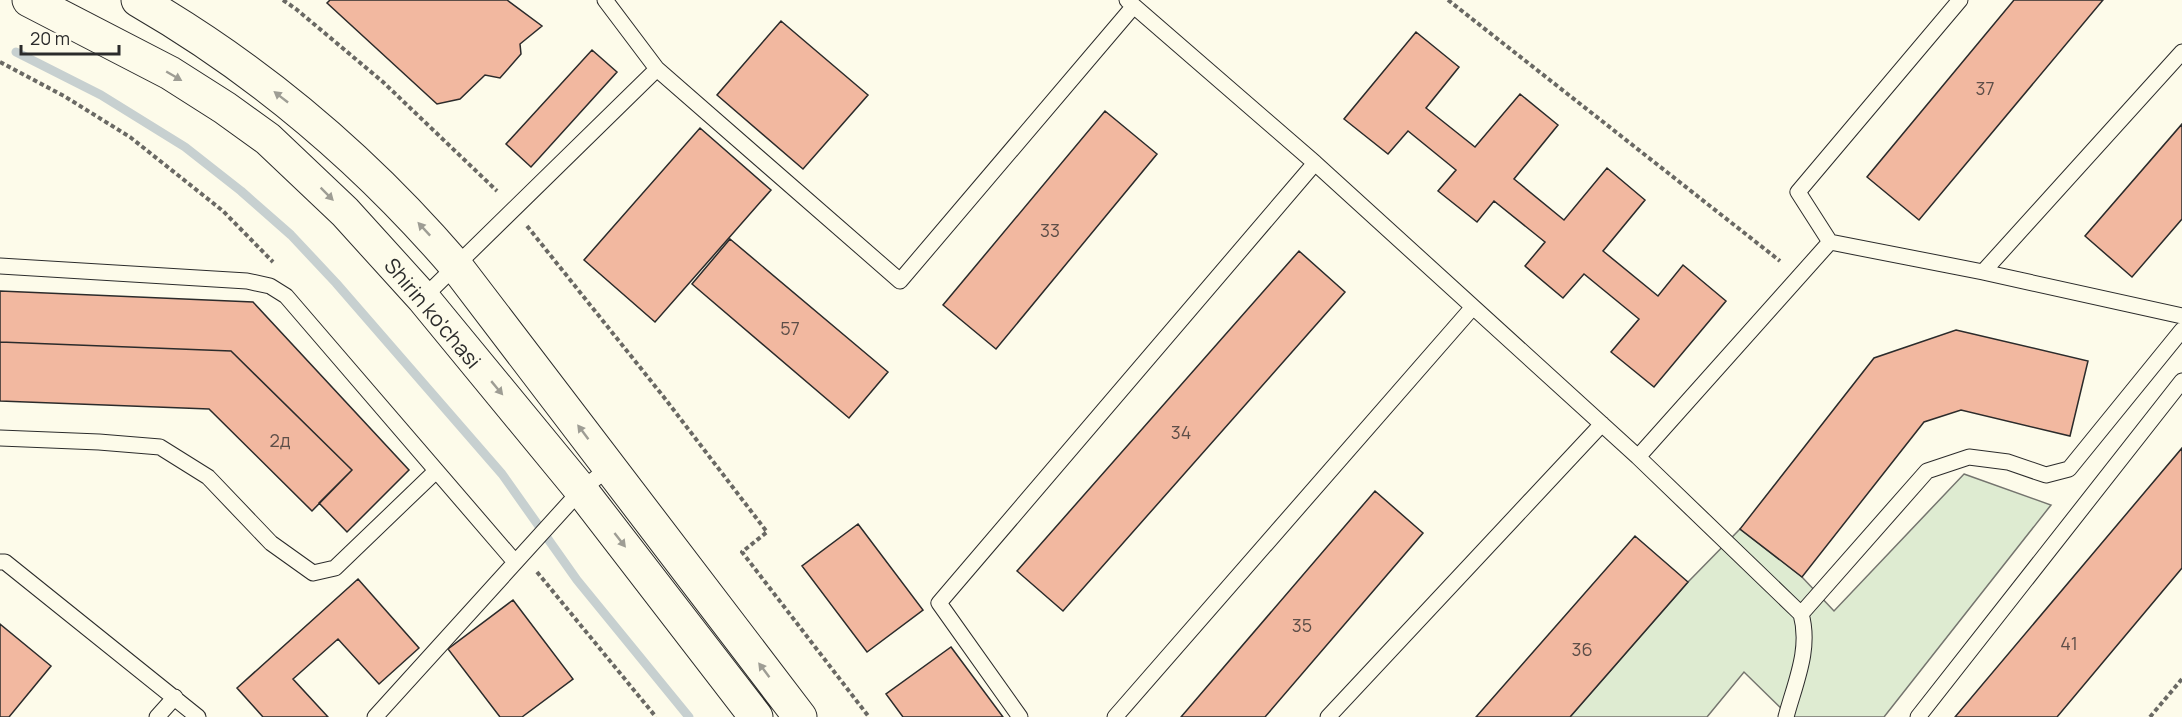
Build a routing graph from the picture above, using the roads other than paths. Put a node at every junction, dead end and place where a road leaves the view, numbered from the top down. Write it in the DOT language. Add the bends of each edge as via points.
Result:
graph roads {
  1 [pos="29,0"];
  2 [pos="138,0"];
  3 [pos="605,0"];
  4 [pos="1960,0"];
  5 [pos="1130,3"];
  6 [pos="2182,52"];
  7 [pos="657,69"];
  8 [pos="1315,163"];
  9 [pos="1830,242"];
  10 [pos="0,266"];
  11 [pos="456,266"];
  12 [pos="1983,273"];
  13 [pos="423,298"];
  14 [pos="1473,307"];
  15 [pos="2182,316"];
  16 [pos="2182,330"];
  17 [pos="2182,381"];
  18 [pos="1602,424"];
  19 [pos="0,438"];
  20 [pos="1638,457"];
  21 [pos="610,467"];
  22 [pos="436,471"];
  23 [pos="581,490"];
  24 [pos="515,562"];
  25 [pos="2,564"];
  26 [pos="1801,614"];
  27 [pos="175,697"];
  28 [pos="157,717"];
  29 [pos="198,717"];
  30 [pos="375,717"];
  31 [pos="756,717"];
  32 [pos="800,717"];
  33 [pos="1020,717"];
  34 [pos="1115,717"];
  35 [pos="1328,717"];
  36 [pos="1786,717"];
  37 [pos="1918,717"];
  1 -- 13 [label="main road, Shirin ko'chasi, one-way" via="170,73 247,123 304,171"];
  11 -- 2 [label="main road, Shirin ko'chasi, one-way" via="393,196 323,130 218,50"];
  3 -- 7 [label="lane"];
  4 -- 9 [label="lane" via="1798,192"];
  5 -- 7 [label="lane" via="900,281"];
  5 -- 8 [label="lane"];
  6 -- 12 [label="lane"];
  7 -- 11 [label="lane"];
  8 -- 14 [label="lane"];
  8 -- 33 [label="lane" via="939,603"];
  9 -- 12 [label="lane"];
  9 -- 20 [label="lane"];
  10 -- 22 [label="lane" via="247,280 270,286 286,296"];
  11 -- 13 [label="lane"];
  21 -- 11 [label="main road, Shirin ko'chasi, one-way"];
  12 -- 15 [label="lane"];
  13 -- 23 [label="main road, Shirin ko'chasi, one-way"];
  14 -- 18 [label="lane"];
  14 -- 34 [label="lane"];
  16 -- 26 [label="lane" via="2069,469 2046,475 2008,462 1969,457 1927,471"];
  17 -- 37 [label="lane"];
  18 -- 20 [label="lane"];
  18 -- 35 [label="lane"];
  19 -- 22 [label="lane" via="160,447 208,477 271,543 313,573 335,568"];
  20 -- 26 [label="lane"];
  21 -- 23 [label="lane"];
  32 -- 21 [label="main road, Shirin ko'chasi, one-way"];
  22 -- 24 [label="lane"];
  23 -- 24 [label="lane"];
  23 -- 31 [label="main road, Shirin ko'chasi, one-way"];
  24 -- 30 [label="lane"];
  25 -- 27 [label="lane"];
  26 -- 36 [label="lane" via="1806,630 1805,649"];
  27 -- 28 [label="lane"];
  27 -- 29 [label="lane"];
}
